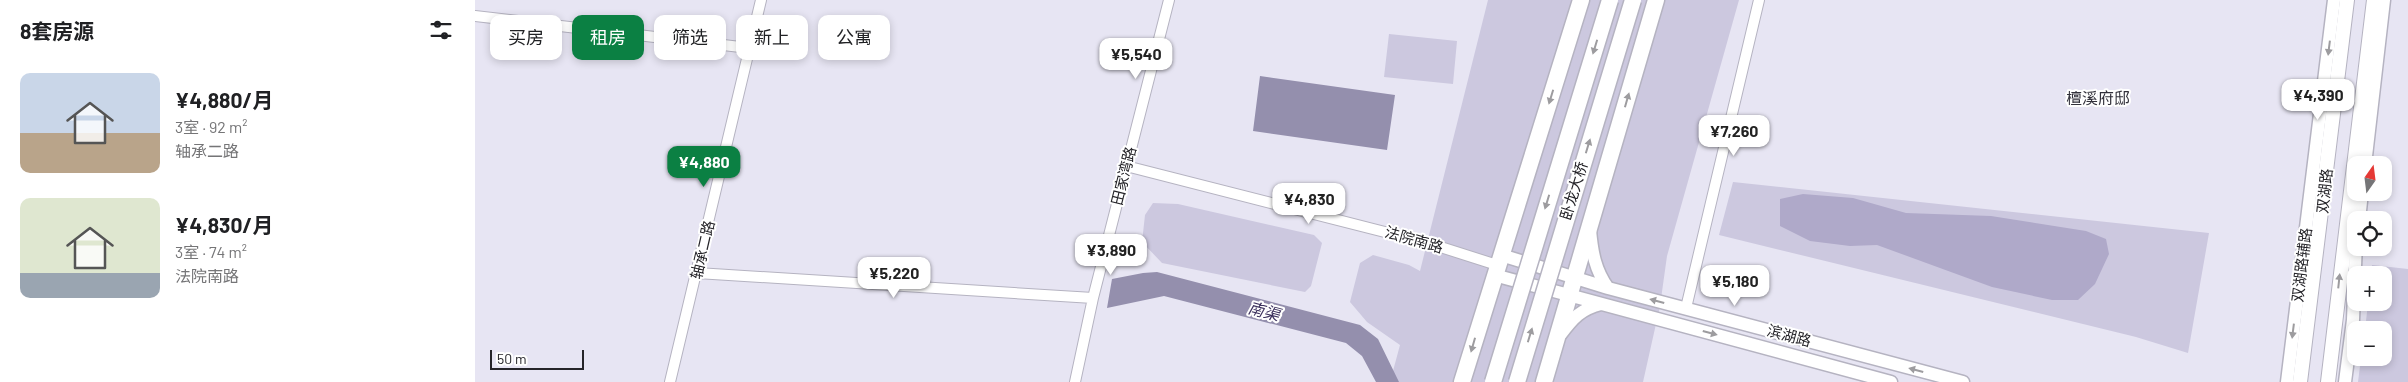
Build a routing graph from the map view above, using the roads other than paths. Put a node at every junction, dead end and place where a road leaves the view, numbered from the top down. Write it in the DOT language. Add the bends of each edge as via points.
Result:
graph roads {
  1 [pos="761,0"];
  2 [pos="1169,0"];
  3 [pos="1581,0"];
  4 [pos="1609,0"];
  5 [pos="1633,0"];
  6 [pos="1656,0"];
  7 [pos="1759,0"];
  8 [pos="2335,0"];
  9 [pos="2347,0"];
  10 [pos="2374,0"];
  11 [pos="2384,0"];
  12 [pos="757,15"];
  13 [pos="475,16"];
  14 [pos="736,46"];
  15 [pos="746,60"];
  16 [pos="2366,156"];
  17 [pos="1126,166"];
  18 [pos="1590,226"];
  19 [pos="2355,256"];
  20 [pos="1497,265"];
  21 [pos="697,273"];
  22 [pos="1575,278"];
  23 [pos="1608,288"];
  24 [pos="1570,295"];
  25 [pos="1093,298"];
  26 [pos="1601,304"];
  27 [pos="1686,308"];
  28 [pos="1557,340"];
  29 [pos="670,382"];
  30 [pos="1075,382"];
  31 [pos="1462,382"];
  32 [pos="1493,382"];
  33 [pos="1517,382"];
  34 [pos="1544,382"];
  35 [pos="1891,382"];
  36 [pos="1963,382"];
  37 [pos="2287,382"];
  38 [pos="2300,382"];
  39 [pos="2328,382"];
  40 [pos="2345,382"];
  1 -- 12 [label="street, 轴承二路"];
  2 -- 17 [label="street, 田家湾路"];
  3 -- 20 [label="highway, one-way"];
  4 -- 32 [label="highway, 卧龙大桥, one-way, bridge"];
  33 -- 5 [label="highway, 卧龙大桥, one-way, bridge"];
  18 -- 6 [label="highway, one-way"];
  7 -- 27 [label="street"];
  8 -- 37 [label="street, 双湖路辅路, one-way"];
  9 -- 38 [label="main road, 双湖路"];
  39 -- 10 [label="main road, 双湖路, one-way"];
  11 -- 16 [label="street"];
  13 -- 14 [label="street"];
  15 -- 21 [label="street, 轴承二路"];
  17 -- 20 [label="street, 法院南路" via="1428,243"];
  17 -- 25 [label="street, 田家湾路"];
  18 -- 22 [label="highway"];
  18 -- 23 [label="street" via="1594,260 1599,276"];
  19 -- 40 [label="street" via="2353,320"];
  20 -- 22 [label="street, 滨湖路"];
  20 -- 24 [label="street, 滨湖路"];
  20 -- 31 [label="highway, one-way"];
  21 -- 25 [label="street"];
  21 -- 29 [label="street, 轴承二路"];
  22 -- 23 [label="street, 滨湖路"];
  22 -- 24 [label="highway"];
  27 -- 23 [label="street, 滨湖路, one-way"];
  24 -- 26 [label="street, 滨湖路"];
  24 -- 28 [label="highway"];
  25 -- 30 [label="street, 田家湾路"];
  26 -- 28 [label="street" via="1588,307 1575,316"];
  26 -- 35 [label="street, 滨湖路, one-way"];
  36 -- 27 [label="street, 滨湖路, one-way"];
  28 -- 34 [label="highway"];
}
